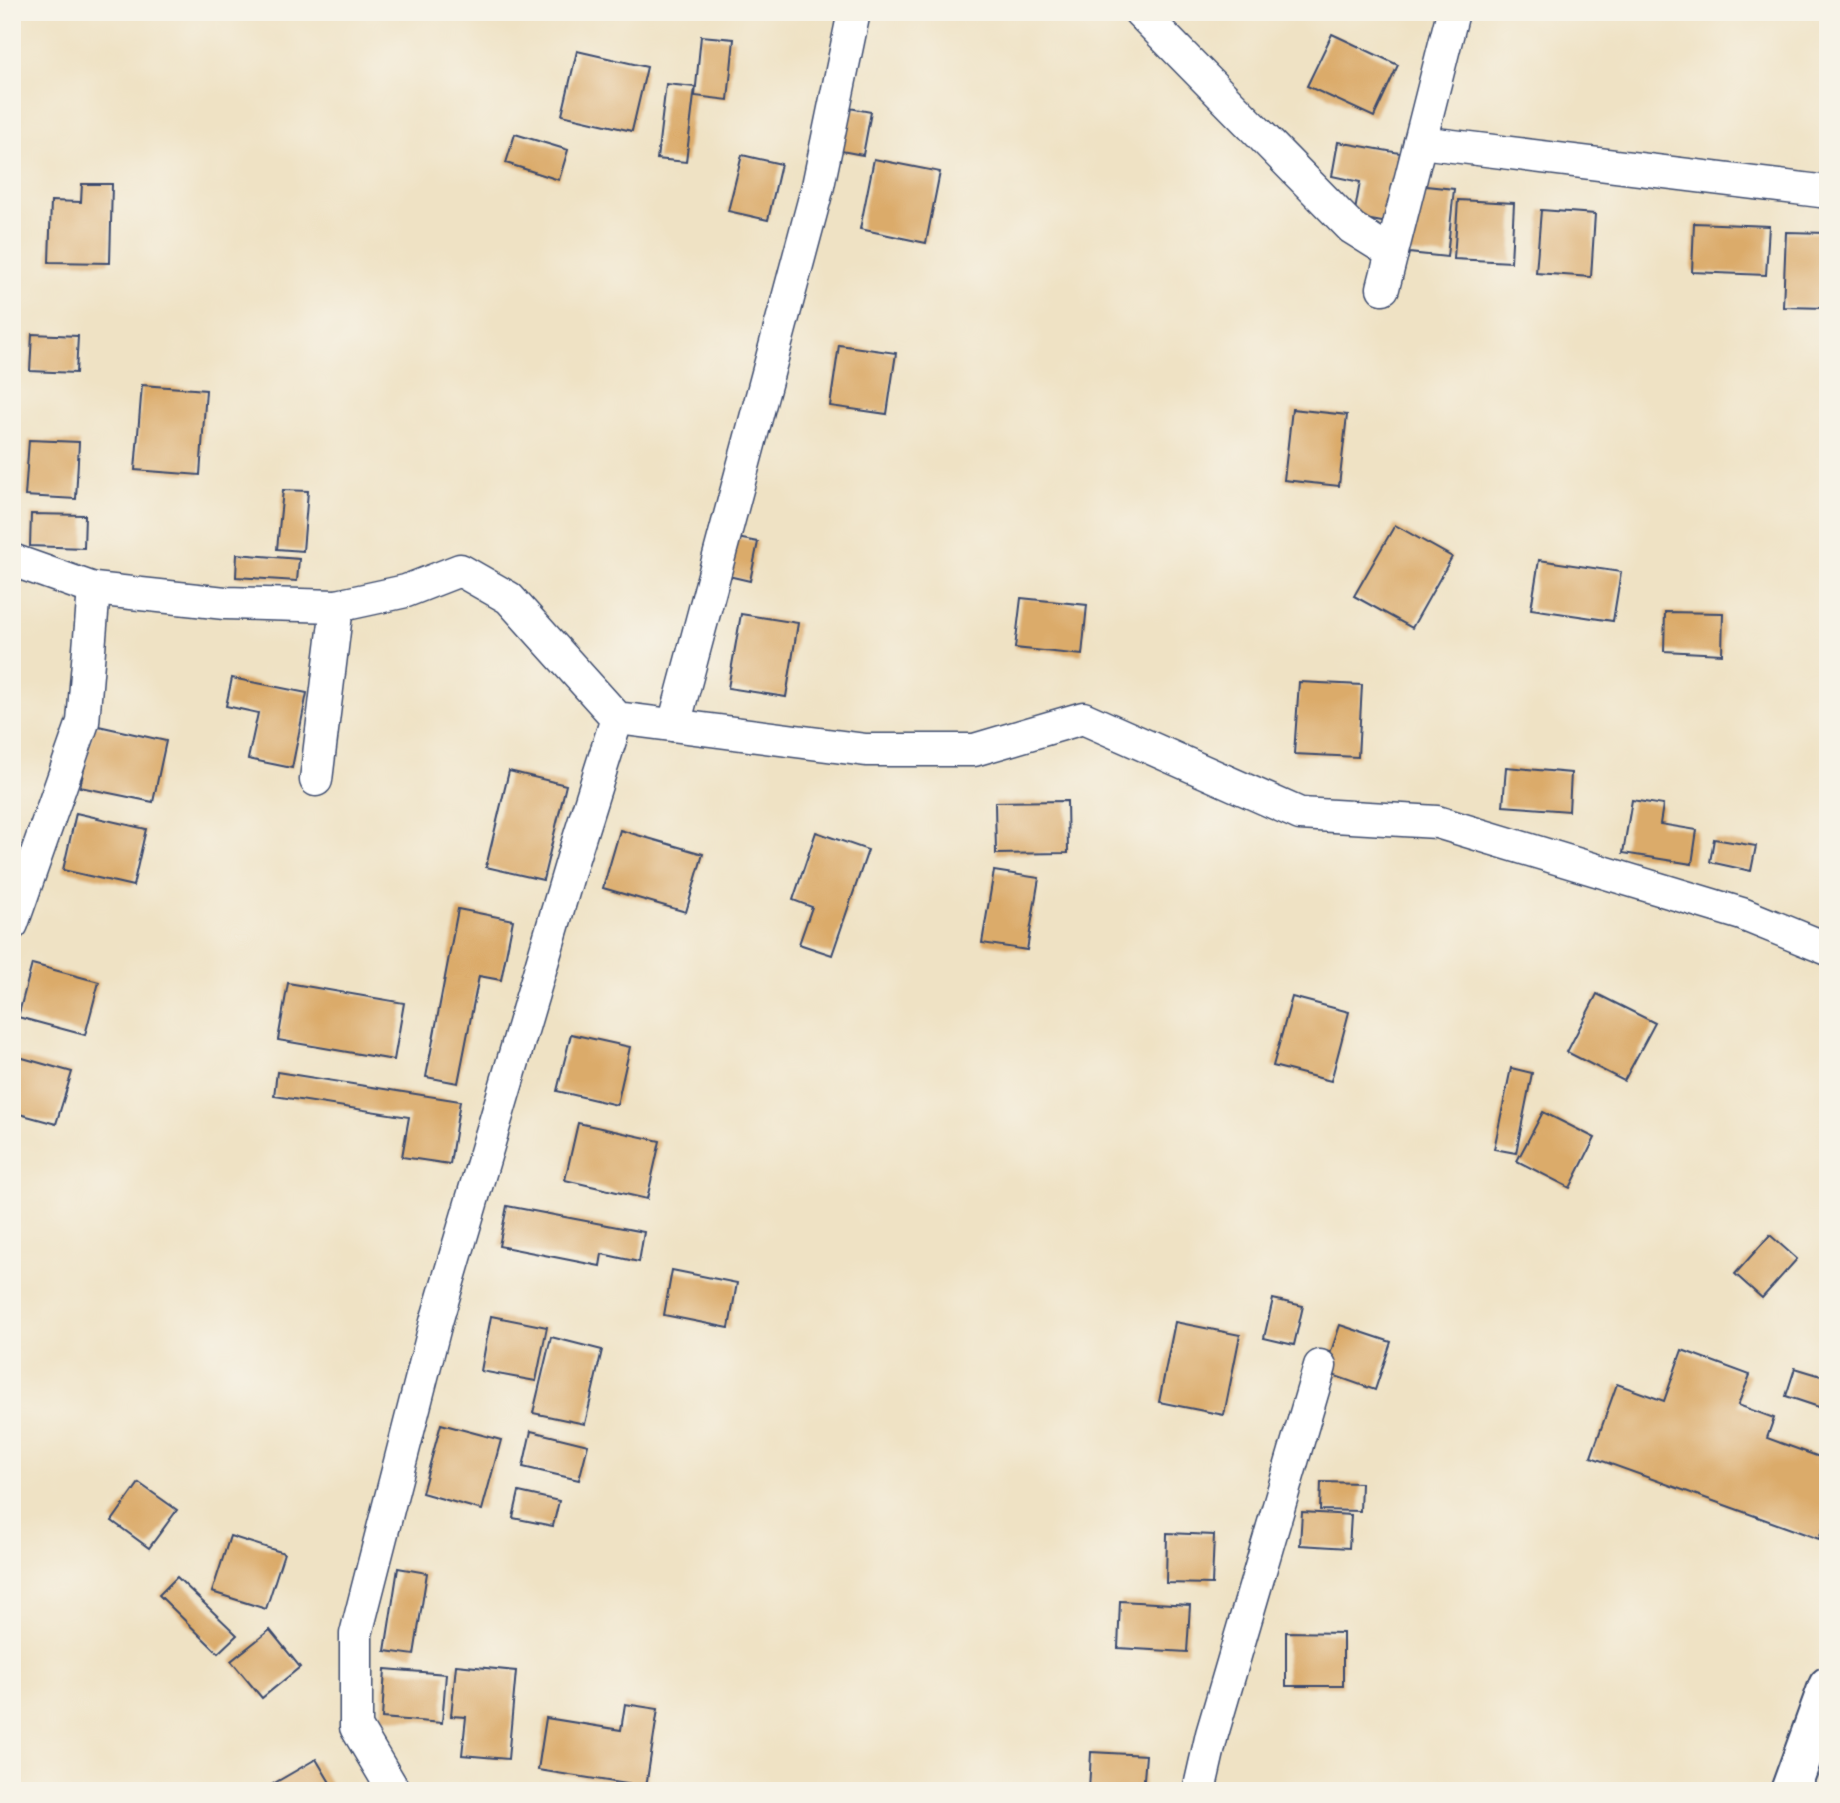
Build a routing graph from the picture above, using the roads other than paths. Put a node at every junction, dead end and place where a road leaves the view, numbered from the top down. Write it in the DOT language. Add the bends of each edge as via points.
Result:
graph roads {
  1 [pos="854,12"];
  2 [pos="1140,12"];
  3 [pos="1453,12"];
  4 [pos="1420,142"];
  5 [pos="1828,192"];
  6 [pos="1392,253"];
  7 [pos="1383,288"];
  8 [pos="12,560"];
  9 [pos="94,589"];
  10 [pos="337,606"];
  11 [pos="617,718"];
  12 [pos="674,725"];
  13 [pos="316,780"];
  14 [pos="12,924"];
  15 [pos="1828,949"];
  16 [pos="1320,1366"];
  17 [pos="1828,1686"];
  18 [pos="394,1791"];
  19 [pos="1199,1791"];
  20 [pos="1790,1791"];
  1 -- 12 [label="street" via="818,186"];
  2 -- 6 [label="street" via="1352,228"];
  3 -- 4 [label="street"];
  4 -- 5 [label="street"];
  4 -- 6 [label="street"];
  6 -- 7 [label="street"];
  8 -- 9 [label="street"];
  9 -- 10 [label="street" via="225,603"];
  9 -- 14 [label="street" via="83,722"];
  10 -- 11 [label="street" via="406,591 460,570 509,598"];
  10 -- 13 [label="street"];
  11 -- 12 [label="street"];
  11 -- 18 [label="street" via="436,1322 356,1634 356,1727"];
  12 -- 15 [label="street" via="866,750 974,750 1083,718 1300,814 1437,822 1742,914"];
  16 -- 19 [label="street"];
  17 -- 20 [label="street"];
}
